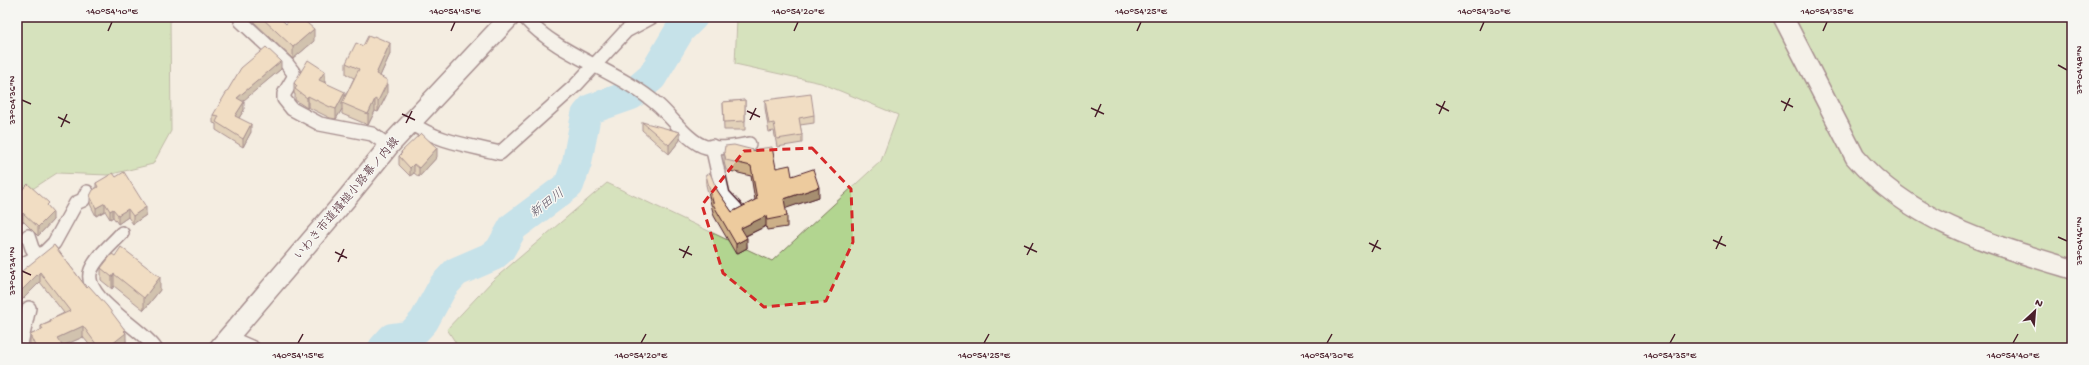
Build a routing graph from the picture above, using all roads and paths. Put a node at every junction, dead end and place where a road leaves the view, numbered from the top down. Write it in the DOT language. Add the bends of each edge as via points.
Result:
graph roads {
  1 [pos="240,17"];
  2 [pos="510,17"];
  3 [pos="524,17"];
  4 [pos="652,17"];
  5 [pos="1783,17"];
  6 [pos="594,66"];
  7 [pos="411,123"];
  8 [pos="749,144"];
  9 [pos="389,146"];
  10 [pos="712,146"];
  11 [pos="86,192"];
  12 [pos="736,209"];
  13 [pos="122,233"];
  14 [pos="28,236"];
  15 [pos="37,256"];
  16 [pos="17,268"];
  17 [pos="2072,269"];
  18 [pos="29,308"];
  19 [pos="224,343"];
  20 [pos="20,348"];
  21 [pos="155,348"];
  22 [pos="253,348"];
  1 -- 9 [label="street" via="241,21 293,72 294,77 284,94 284,99 292,109 320,124 372,134"];
  2 -- 7 [label="street, いわき市道搔槌小路幕ノ内線"];
  3 -- 6 [label="street" via="533,28 564,51"];
  4 -- 6 [label="street" via="626,31"];
  5 -- 17 [label="street" via="1855,157 1870,174 1928,216 1963,234"];
  6 -- 7 [label="street" via="500,152 447,141 427,134"];
  6 -- 10 [label="street" via="658,105 692,140 706,147"];
  7 -- 9 [label="street, いわき市道搔槌小路幕ノ内線"];
  8 -- 10 [label="street" via="734,148"];
  9 -- 19 [label="street, いわき市道搔槌小路幕ノ内線"];
  10 -- 12 [label="street" via="723,195"];
  11 -- 15 [label="street" via="83,200 76,203 54,243"];
  13 -- 21 [label="street" via="91,269 91,287 97,297 146,337"];
  14 -- 15 [label="street"];
  15 -- 16 [label="street"];
  18 -- 20 [label="street"];
  19 -- 22 [label="street"];
}
